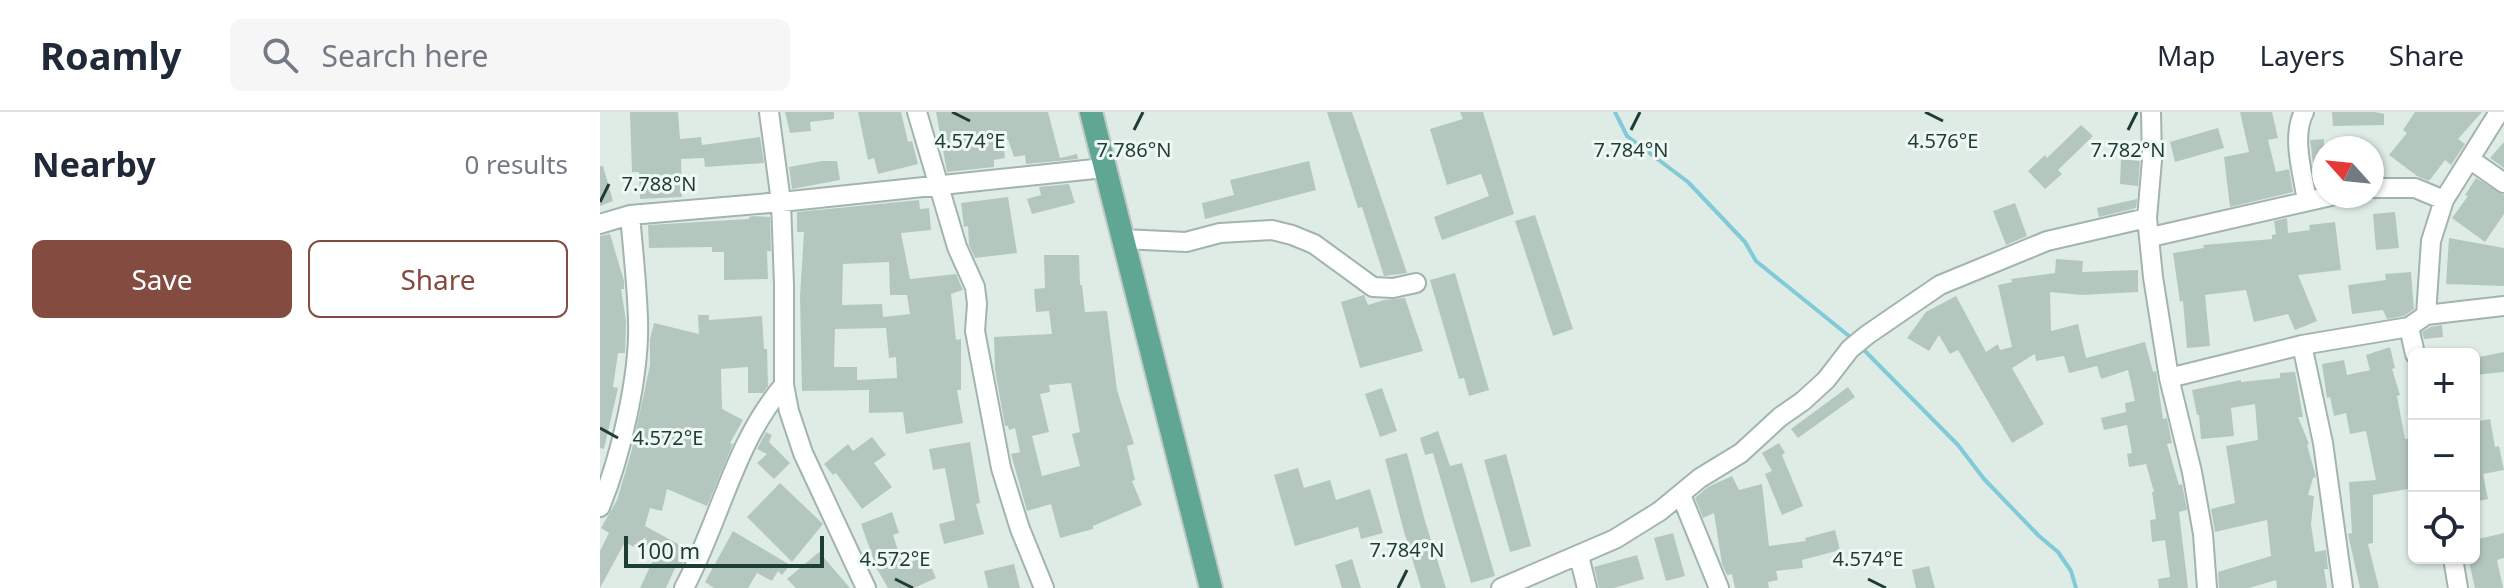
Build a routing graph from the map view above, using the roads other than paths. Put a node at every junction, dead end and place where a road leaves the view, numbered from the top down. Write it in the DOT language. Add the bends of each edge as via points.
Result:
graph roads {
  1 [pos="769,112"];
  2 [pos="917,112"];
  3 [pos="1091,112"];
  4 [pos="2151,112"];
  5 [pos="2304,112"];
  6 [pos="2499,112"];
  7 [pos="2471,160"];
  8 [pos="1104,168"];
  9 [pos="2504,183"];
  10 [pos="939,187"];
  11 [pos="2384,188"];
  12 [pos="2312,200"];
  13 [pos="2444,200"];
  14 [pos="2307,201"];
  15 [pos="781,202"];
  16 [pos="630,215"];
  17 [pos="2147,218"];
  18 [pos="600,224"];
  19 [pos="2151,237"];
  20 [pos="1123,239"];
  21 [pos="1416,283"];
  22 [pos="2504,306"];
  23 [pos="2426,315"];
  24 [pos="2409,327"];
  25 [pos="2302,345"];
  26 [pos="2414,348"];
  27 [pos="2169,378"];
  28 [pos="784,385"];
  29 [pos="605,479"];
  30 [pos="1681,495"];
  31 [pos="600,507"];
  32 [pos="1579,556"];
  33 [pos="2454,564"];
  34 [pos="684,588"];
  35 [pos="866,588"];
  36 [pos="1044,588"];
  37 [pos="1211,588"];
  38 [pos="1501,588"];
  39 [pos="1587,588"];
  40 [pos="1719,588"];
  41 [pos="2207,588"];
  42 [pos="2343,588"];
  43 [pos="2458,588"];
  1 -- 15 [label="street"];
  2 -- 10 [label="street"];
  3 -- 8 [label="main road"];
  4 -- 17 [label="street"];
  5 -- 14 [label="street" via="2299,148"];
  6 -- 7 [label="street"];
  7 -- 9 [label="street"];
  7 -- 13 [label="street"];
  8 -- 10 [label="street"];
  8 -- 20 [label="main road"];
  10 -- 15 [label="street"];
  10 -- 36 [label="street" via="975,287 975,331 1001,468"];
  11 -- 13 [label="street" via="2415,188"];
  12 -- 14 [label="street"];
  13 -- 23 [label="street" via="2431,241"];
  14 -- 19 [label="street"];
  15 -- 16 [label="street"];
  15 -- 28 [label="street"];
  16 -- 18 [label="street"];
  16 -- 29 [label="street" via="637,337 623,433"];
  17 -- 19 [label="street"];
  17 -- 30 [label="street" via="2047,241 1965,273 1917,299 1850,349 1826,380 1741,453"];
  19 -- 27 [label="street"];
  20 -- 21 [label="street" via="1186,242 1220,233 1272,230 1314,244 1373,287"];
  20 -- 37 [label="main road"];
  22 -- 23 [label="street"];
  23 -- 24 [label="street"];
  24 -- 25 [label="street"];
  24 -- 26 [label="street"];
  25 -- 27 [label="street"];
  25 -- 42 [label="street" via="2323,443"];
  27 -- 41 [label="street" via="2197,503"];
  28 -- 34 [label="street" via="764,408 741,451"];
  28 -- 35 [label="street" via="794,432"];
  29 -- 31 [label="street"];
  30 -- 32 [label="street"];
  30 -- 40 [label="street"];
  32 -- 38 [label="street"];
  32 -- 39 [label="street"];
  33 -- 43 [label="street"];
}
